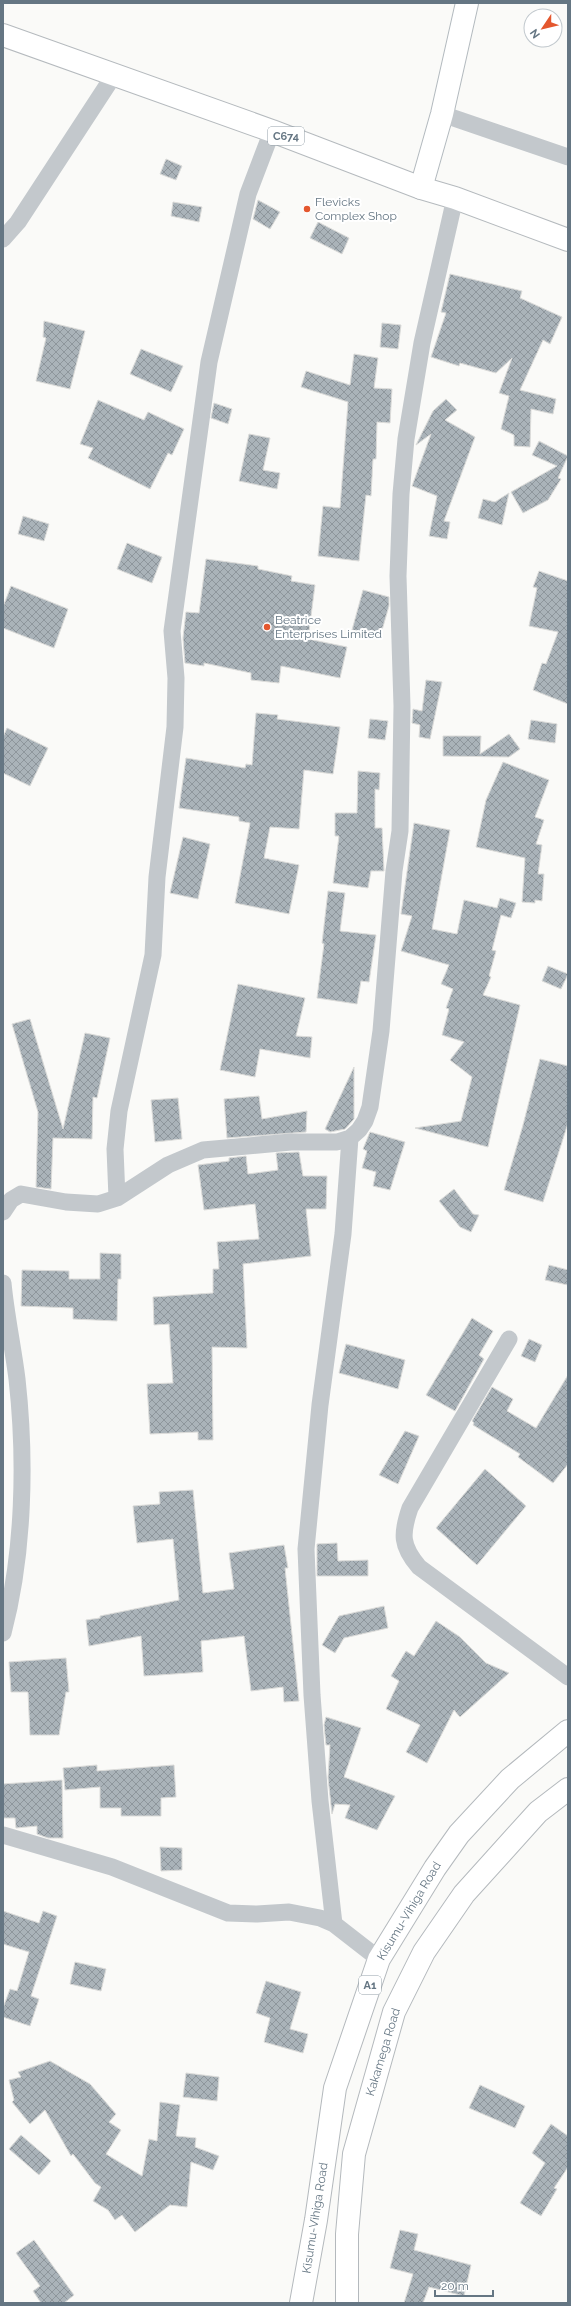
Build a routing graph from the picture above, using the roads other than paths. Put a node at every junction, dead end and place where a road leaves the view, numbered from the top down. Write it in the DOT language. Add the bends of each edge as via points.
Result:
graph roads {
  1 [pos="467,3"];
  2 [pos="3,35"];
  3 [pos="114,75"];
  4 [pos="442,114"];
  5 [pos="272,131"];
  6 [pos="568,157"];
  7 [pos="421,188"];
  8 [pos="455,198"];
  9 [pos="3,239"];
  10 [pos="568,240"];
  11 [pos="350,1138"];
  12 [pos="117,1198"];
  13 [pos="3,1212"];
  14 [pos="3,1283"];
  15 [pos="509,1339"];
  16 [pos="3,1633"];
  17 [pos="568,1678"];
  18 [pos="568,1731"];
  19 [pos="568,1789"];
  20 [pos="3,1835"];
  21 [pos="334,1924"];
  22 [pos="379,1959"];
  23 [pos="301,2303"];
  24 [pos="347,2303"];
  1 -- 4 [label="main road"];
  2 -- 3 [label="main road, C674"];
  3 -- 5 [label="main road, C674"];
  3 -- 9 [label="street" via="18,222"];
  4 -- 6 [label="street"];
  4 -- 7 [label="main road"];
  5 -- 7 [label="main road, C674"];
  5 -- 12 [label="street" via="248,194 209,362 172,631 176,678 175,727 157,876 153,954 119,1111 115,1148"];
  7 -- 8 [label="main road, C674"];
  8 -- 10 [label="main road, C674"];
  8 -- 11 [label="street" via="422,343 406,439 398,576 402,706 400,831 394,871 386,985 370,1107 365,1121"];
  11 -- 12 [label="street" via="338,1142 291,1142 204,1150 168,1164"];
  11 -- 21 [label="street" via="343,1234 320,1405 306,1549 312,1695 320,1801"];
  12 -- 13 [label="street" via="98,1204 66,1202 21,1194 11,1200"];
  14 -- 16 [label="street" via="17,1380 23,1472 22,1508 9,1610"];
  15 -- 17 [label="street" via="410,1508 405,1522 404,1541 409,1555 420,1567"];
  18 -- 22 [label="main road, Kisumu-Vihiga Road / A1" via="510,1779 459,1834"];
  19 -- 24 [label="main road, Kakamega Road" via="538,1812 464,1894 424,1952 394,2012 354,2154 347,2234"];
  20 -- 21 [label="street" via="112,1867 228,1913 289,1912 305,1914"];
  21 -- 22 [label="street"];
  22 -- 23 [label="main road, Kisumu-Vihiga Road / A1" via="335,2088"];
}
